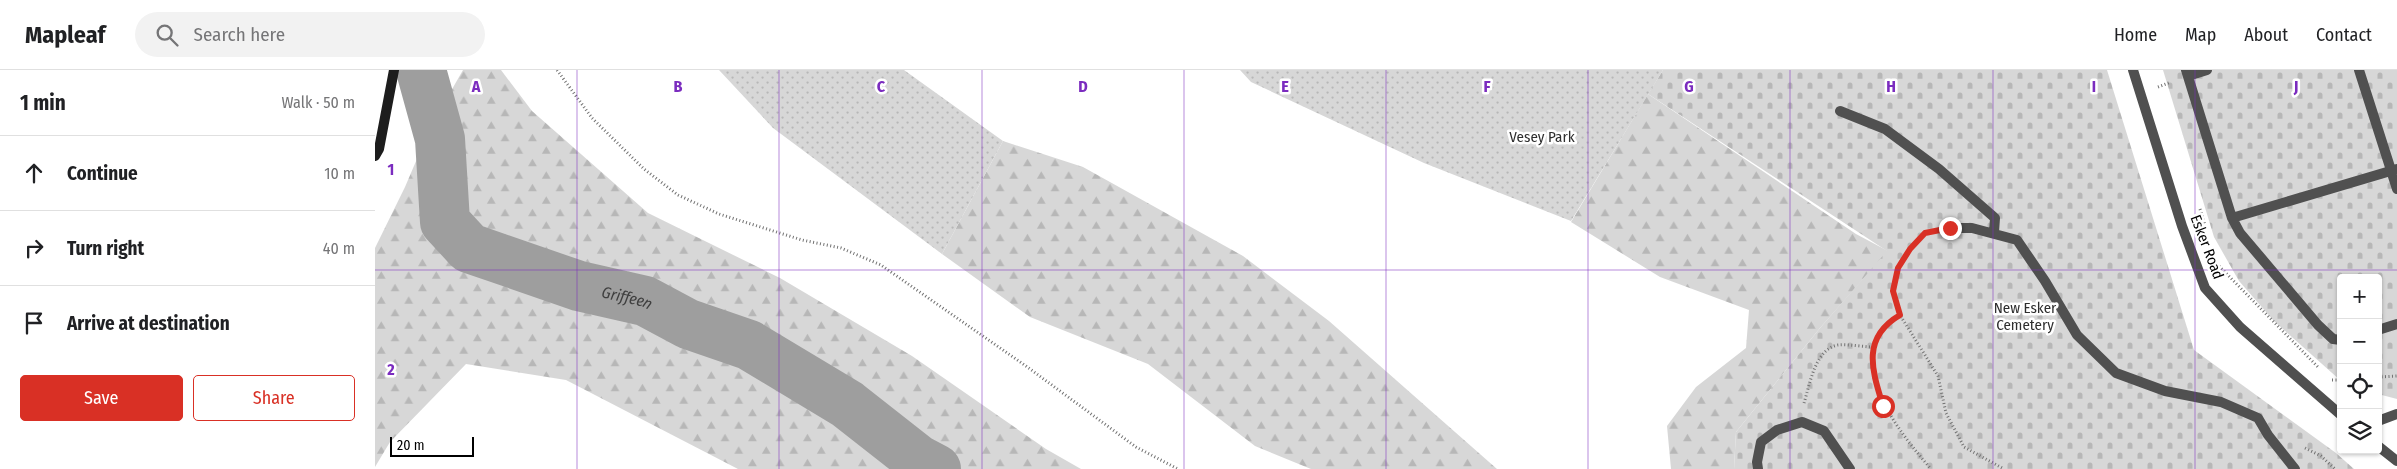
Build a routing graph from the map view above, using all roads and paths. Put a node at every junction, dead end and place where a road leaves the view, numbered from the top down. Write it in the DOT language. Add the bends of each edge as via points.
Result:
graph roads {
  1 [pos="394,70"];
  2 [pos="557,70"];
  3 [pos="2133,70"];
  4 [pos="2207,70"];
  5 [pos="2359,70"];
  6 [pos="2187,73"];
  7 [pos="2140,94"];
  8 [pos="1840,112"];
  9 [pos="375,156"];
  10 [pos="2394,170"];
  11 [pos="2397,189"];
  12 [pos="2232,218"];
  13 [pos="1950,228"];
  14 [pos="1994,232"];
  15 [pos="1900,315"];
  16 [pos="2397,324"];
  17 [pos="2382,329"];
  18 [pos="2337,340"];
  19 [pos="1874,347"];
  20 [pos="2397,376"];
  21 [pos="2382,377"];
  22 [pos="2337,412"];
  23 [pos="2397,414"];
  24 [pos="2382,420"];
  25 [pos="1802,422"];
  26 [pos="2382,449"];
  27 [pos="2397,461"];
  28 [pos="1178,469"];
  29 [pos="1758,469"];
  30 [pos="1850,469"];
  31 [pos="1931,469"];
  32 [pos="2004,469"];
  33 [pos="2295,469"];
  1 -- 9 [label="main road"];
  2 -- 28 [label="path" via="592,118 643,169 678,195 719,214 801,240 841,248 881,265 1137,447"];
  3 -- 7 [label="street, Esker Road"];
  4 -- 6 [label="street"];
  5 -- 10 [label="street"];
  6 -- 7 [label="path"];
  6 -- 12 [label="street"];
  7 -- 22 [label="street, Esker Road" via="2205,288 2240,327"];
  8 -- 14 [label="street" via="1885,129 1939,169 1995,218"];
  10 -- 11 [label="street"];
  10 -- 12 [label="street"];
  12 -- 18 [label="street" via="2240,233 2318,325"];
  13 -- 14 [label="street"];
  13 -- 15 [label="path" via="1925,233 1898,268 1893,291"];
  14 -- 33 [label="street" via="2017,240 2077,335 2116,373 2165,391 2221,402 2258,418"];
  15 -- 19 [label="path" via="1886,324"];
  15 -- 32 [label="path" via="1938,376 1946,413 1963,447"];
  16 -- 17 [label="street"];
  19 -- 25 [label="path" via="1839,345 1826,349 1816,366 1800,413"];
  19 -- 31 [label="path" via="1872,370 1883,406"];
  20 -- 21 [label="path"];
  23 -- 24 [label="street"];
  25 -- 29 [label="street" via="1777,430 1761,442"];
  25 -- 30 [label="street" via="1823,431"];
  26 -- 27 [label="street"];
}
